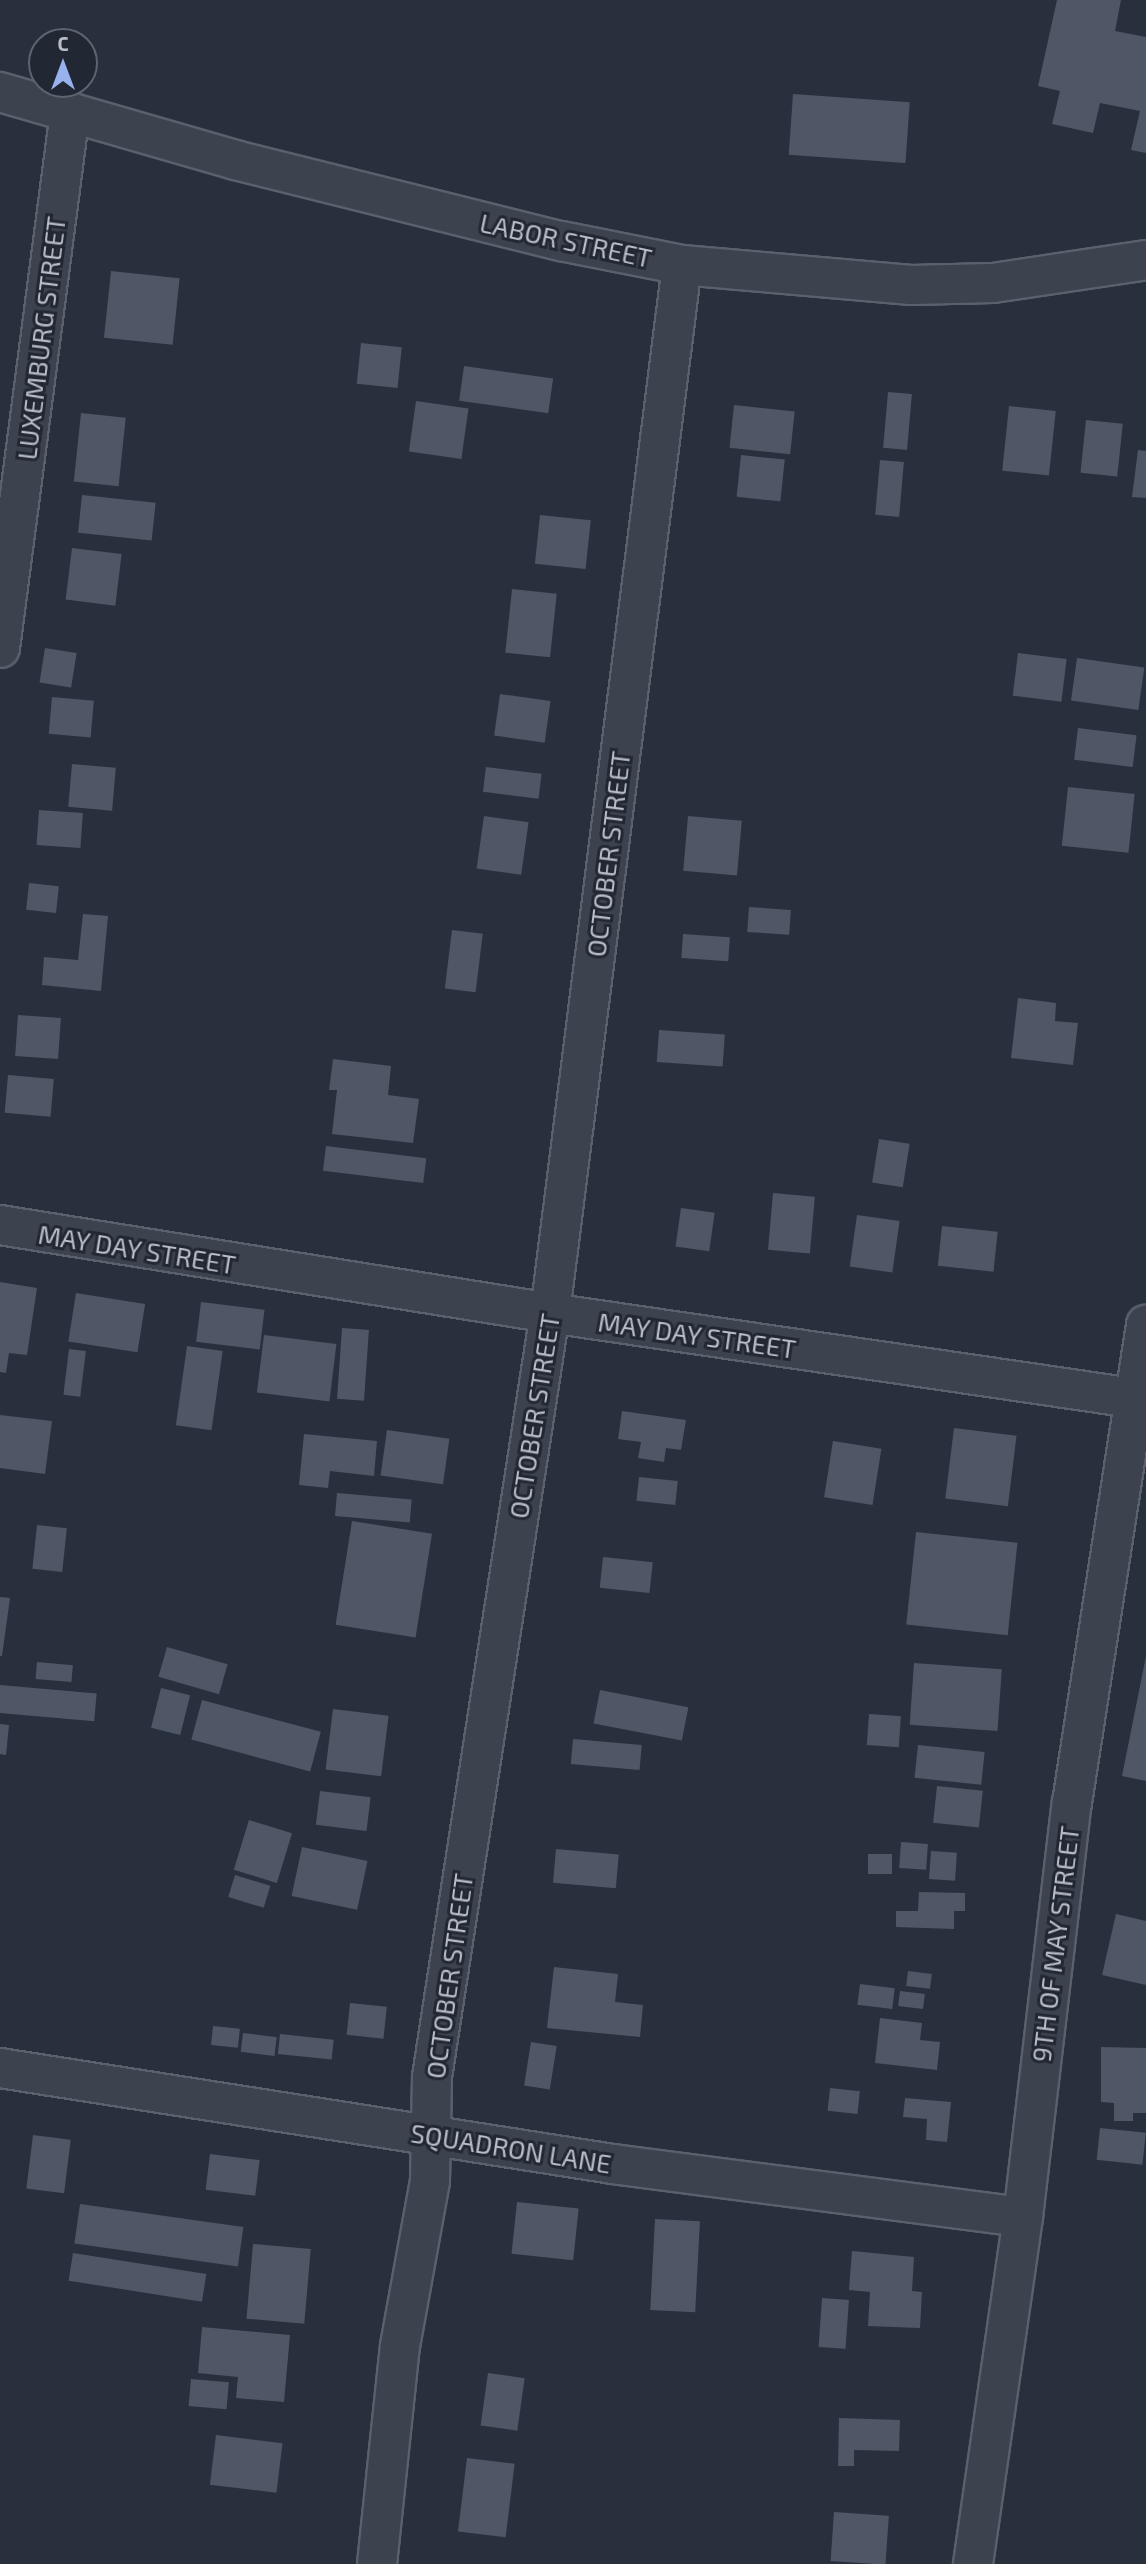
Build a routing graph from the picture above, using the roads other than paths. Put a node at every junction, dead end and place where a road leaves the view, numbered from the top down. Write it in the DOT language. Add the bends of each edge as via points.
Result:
graph roads {
  1 [pos="0,92"];
  2 [pos="70,111"];
  3 [pos="1146,260"];
  4 [pos="682,265"];
  5 [pos="0,648"];
  6 [pos="0,1225"];
  7 [pos="550,1313"];
  8 [pos="1146,1325"];
  9 [pos="1141,1399"];
  10 [pos="0,2067"];
  11 [pos="431,2135"];
  12 [pos="1023,2217"];
  13 [pos="377,2564"];
  14 [pos="973,2564"];
  1 -- 2 [label="street, LABOR STREET"];
  2 -- 4 [label="street, LABOR STREET" via="429,209"];
  2 -- 5 [label="street, LUXEMBURG STREET"];
  3 -- 4 [label="street, LABOR STREET" via="993,283 911,285"];
  4 -- 7 [label="street, OCTOBER STREET"];
  6 -- 7 [label="street, MAY DAY STREET"];
  7 -- 9 [label="street, MAY DAY STREET"];
  7 -- 11 [label="street, OCTOBER STREET" via="432,2077"];
  8 -- 9 [label="street, 9TH OF MAY STREET"];
  9 -- 12 [label="street, 9TH OF MAY STREET" via="1072,1803"];
  10 -- 11 [label="street, SQUADRON LANE"];
  11 -- 12 [label="street, SQUADRON LANE" via="613,2164"];
  11 -- 13 [label="street, OCTOBER STREET" via="430,2180 400,2346"];
  12 -- 14 [label="street, 9TH OF MAY STREET"];
}
